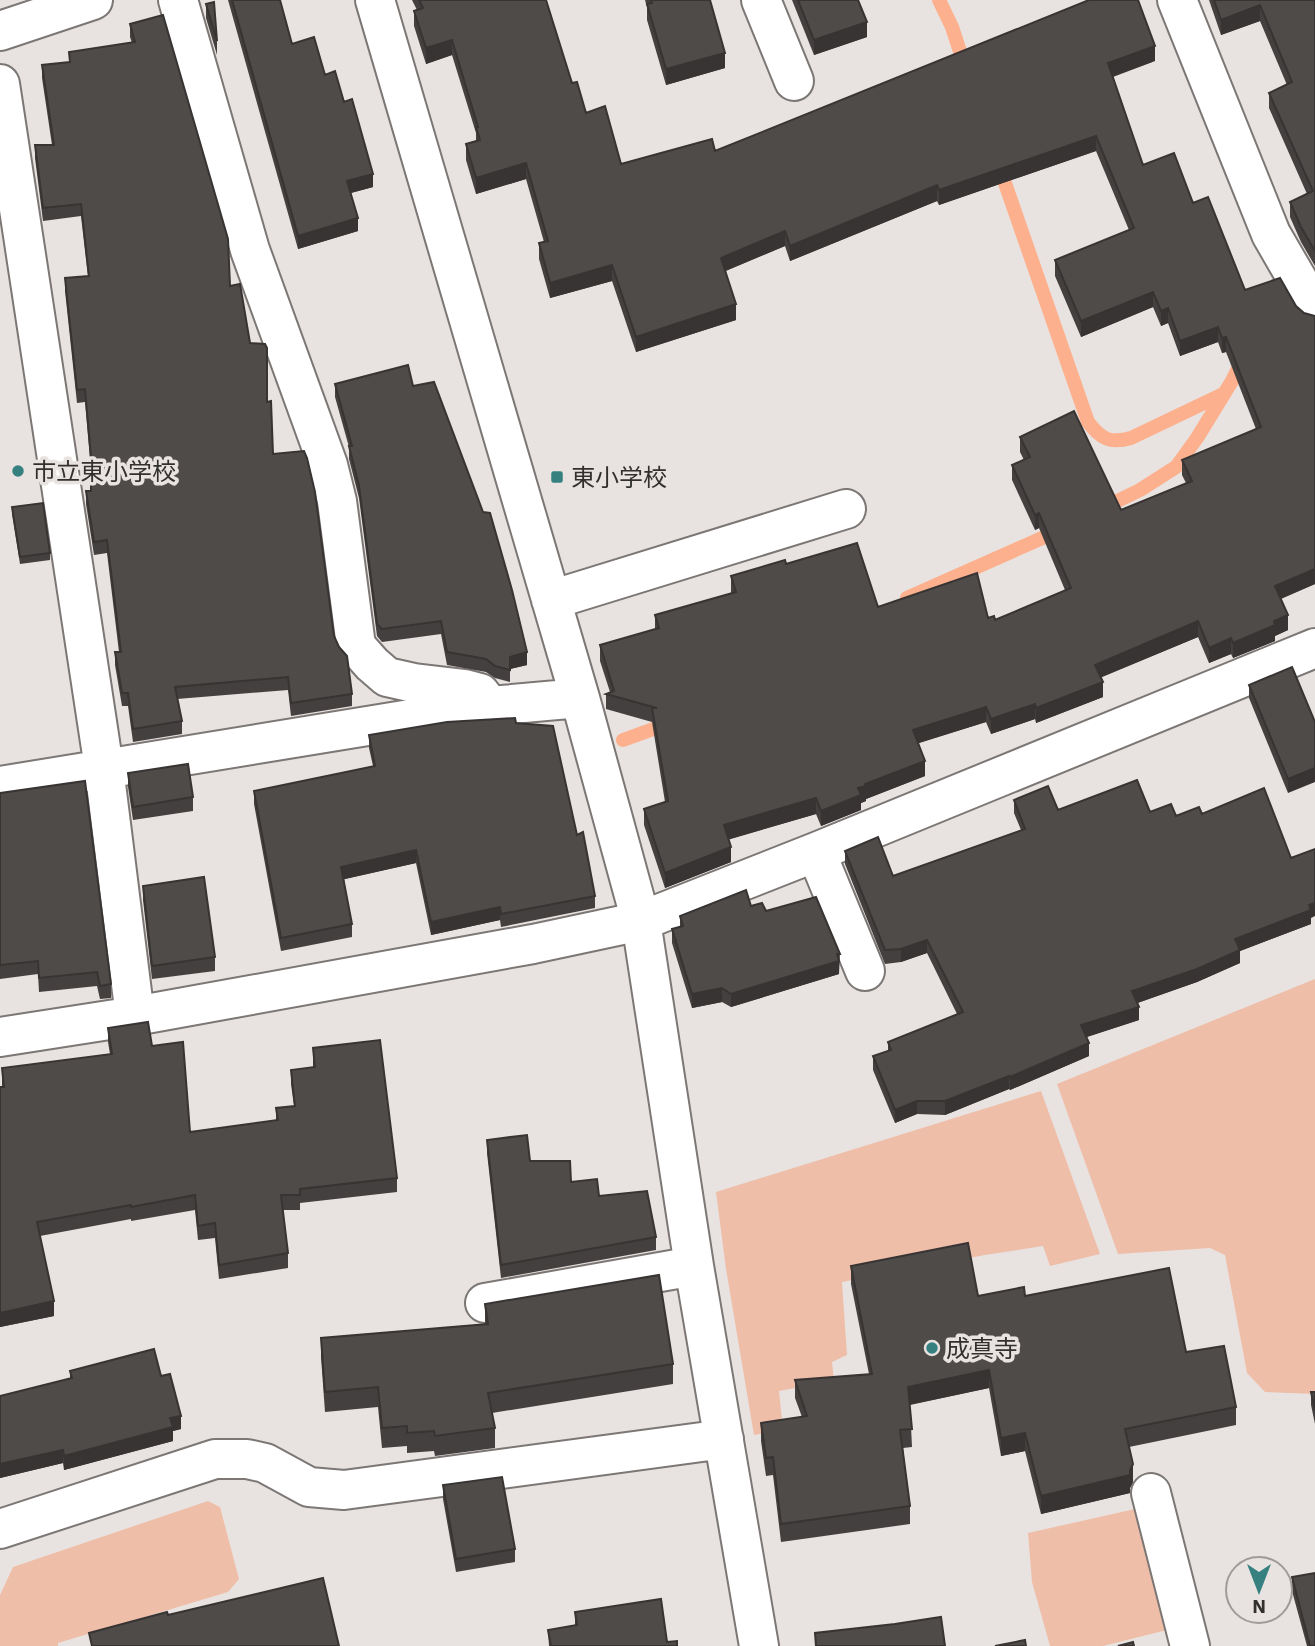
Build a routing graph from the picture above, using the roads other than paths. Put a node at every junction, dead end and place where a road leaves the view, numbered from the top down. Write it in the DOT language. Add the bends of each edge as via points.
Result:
graph roads {
  1 [pos="93,0"];
  2 [pos="178,0"];
  3 [pos="375,0"];
  4 [pos="761,0"];
  5 [pos="1177,0"];
  6 [pos="0,31"];
  7 [pos="794,81"];
  8 [pos="0,84"];
  9 [pos="1315,310"];
  10 [pos="846,509"];
  11 [pos="551,600"];
  12 [pos="1315,648"];
  13 [pos="580,698"];
  14 [pos="490,706"];
  15 [pos="104,768"];
  16 [pos="0,786"];
  17 [pos="816,852"];
  18 [pos="641,921"];
  19 [pos="865,971"];
  20 [pos="135,1016"];
  21 [pos="0,1037"];
  22 [pos="694,1266"];
  23 [pos="485,1303"];
  24 [pos="724,1439"];
  25 [pos="1151,1493"];
  26 [pos="0,1529"];
  27 [pos="759,1646"];
  28 [pos="1190,1646"];
  1 -- 6 [label="street"];
  2 -- 14 [label="street" via="250,250 328,465 337,500 356,646 387,677 480,693"];
  3 -- 11 [label="street"];
  4 -- 7 [label="street"];
  5 -- 9 [label="street" via="1271,234"];
  8 -- 15 [label="street"];
  10 -- 11 [label="street"];
  11 -- 13 [label="street"];
  12 -- 17 [label="street"];
  13 -- 14 [label="street"];
  13 -- 18 [label="street"];
  14 -- 15 [label="street"];
  15 -- 16 [label="street"];
  15 -- 20 [label="street"];
  17 -- 18 [label="street"];
  17 -- 19 [label="street"];
  18 -- 20 [label="street"];
  18 -- 22 [label="street"];
  20 -- 21 [label="street"];
  22 -- 23 [label="street"];
  22 -- 24 [label="street"];
  24 -- 26 [label="street" via="344,1490 309,1487 265,1463 215,1460"];
  24 -- 27 [label="street"];
  25 -- 28 [label="street"];
}
